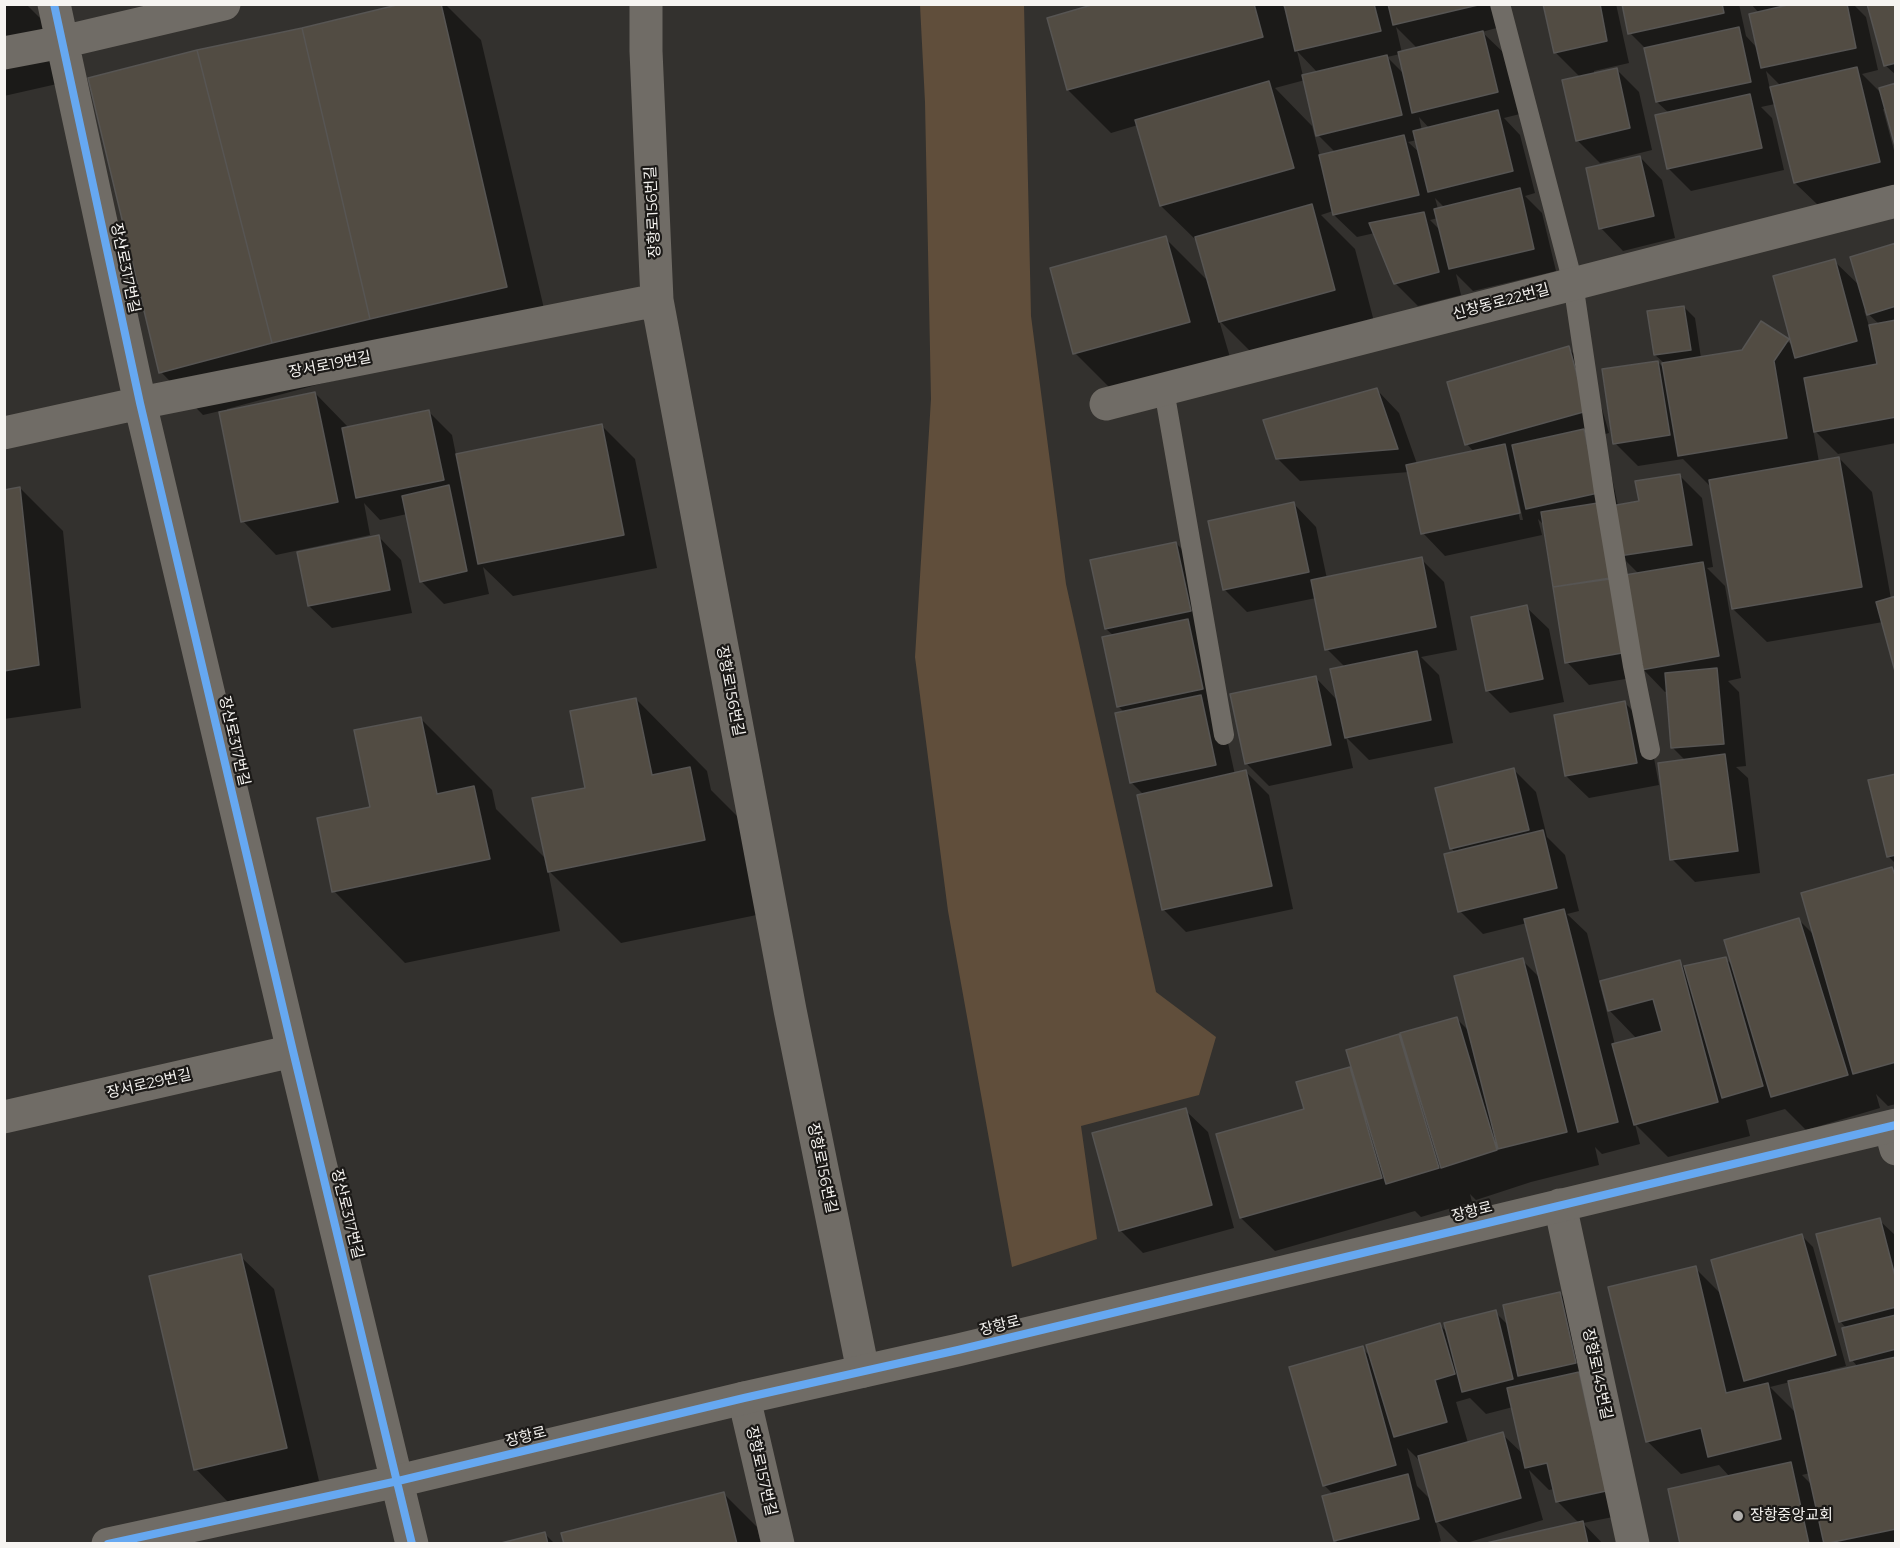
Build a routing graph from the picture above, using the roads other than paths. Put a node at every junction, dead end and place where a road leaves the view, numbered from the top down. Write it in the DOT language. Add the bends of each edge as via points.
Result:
graph roads {
  1 [pos="54,4"];
  2 [pos="224,4"];
  3 [pos="646,4"];
  4 [pos="1500,4"];
  5 [pos="62,42"];
  6 [pos="4,53"];
  7 [pos="1896,201"];
  8 [pos="1573,283"];
  9 [pos="657,300"];
  10 [pos="1164,390"];
  11 [pos="140,403"];
  12 [pos="1106,404"];
  13 [pos="4,433"];
  14 [pos="1224,735"];
  15 [pos="1650,750"];
  16 [pos="293,1051"];
  17 [pos="4,1117"];
  18 [pos="1894,1133"];
  19 [pos="1560,1205"];
  20 [pos="863,1371"];
  21 [pos="744,1398"];
  22 [pos="398,1481"];
  23 [pos="108,1544"];
  24 [pos="412,1544"];
  25 [pos="778,1544"];
  26 [pos="1634,1544"];
  1 -- 5 [label="street, 장산로317번길"];
  2 -- 5 [label="street"];
  3 -- 9 [label="street, 장항로156번길"];
  4 -- 8 [label="lane"];
  5 -- 6 [label="street"];
  5 -- 11 [label="street, 장산로317번길"];
  7 -- 8 [label="street, 신창동로22번길"];
  8 -- 10 [label="street, 신창동로22번길"];
  8 -- 15 [label="lane" via="1604,492"];
  9 -- 11 [label="street, 장서로19번길"];
  9 -- 20 [label="street, 장항로156번길" via="787,999"];
  10 -- 12 [label="street, 신창동로22번길"];
  10 -- 14 [label="lane"];
  11 -- 13 [label="street, 장서로19번길"];
  11 -- 16 [label="street, 장산로317번길"];
  16 -- 17 [label="street, 장서로29번길"];
  16 -- 22 [label="street, 장산로317번길"];
  18 -- 19 [label="street, 장항로"];
  19 -- 20 [label="street, 장항로"];
  19 -- 26 [label="street, 장항로145번길"];
  20 -- 21 [label="street, 장항로"];
  21 -- 22 [label="street, 장항로"];
  21 -- 25 [label="street, 장항로157번길"];
  22 -- 23 [label="street, 장항로"];
  22 -- 24 [label="street, 장산로317번길"];
}
